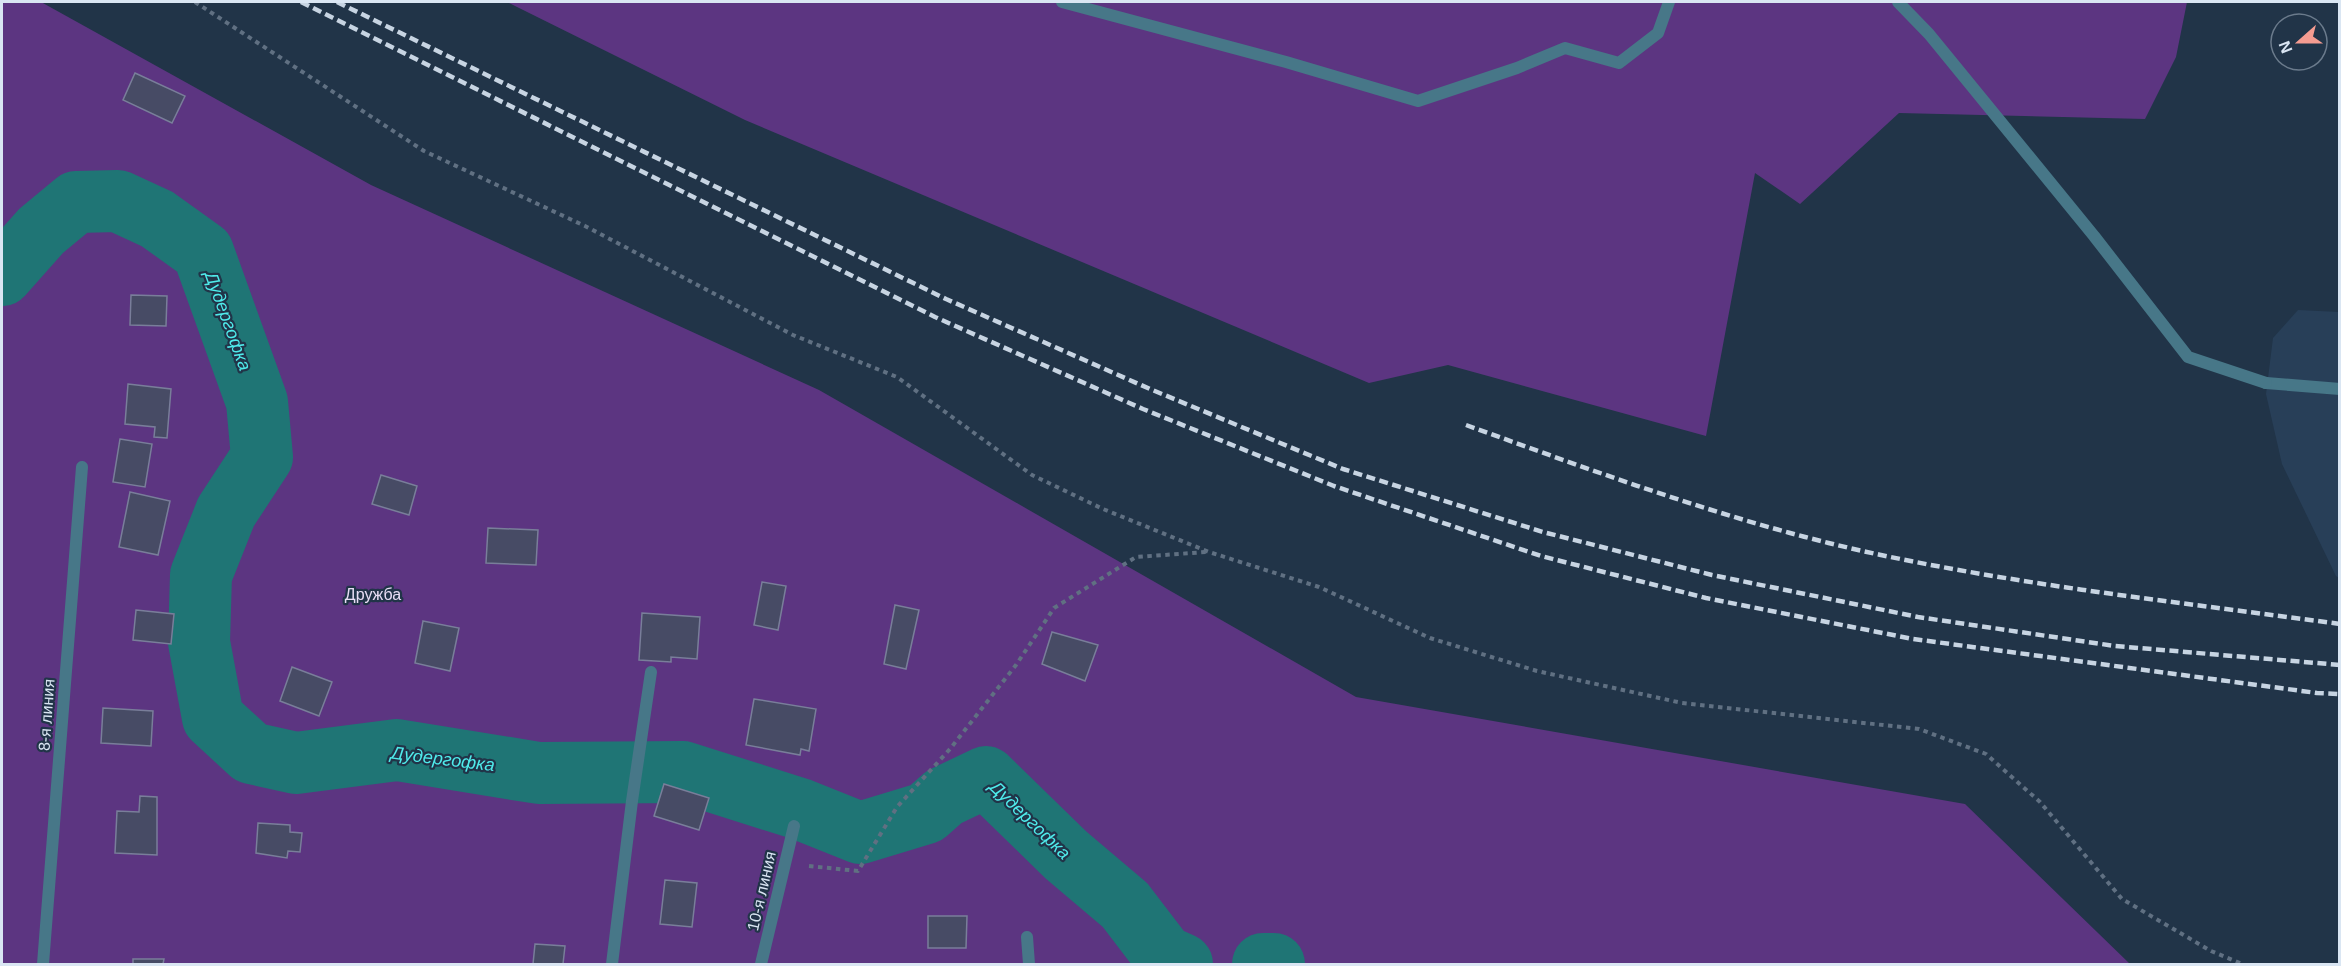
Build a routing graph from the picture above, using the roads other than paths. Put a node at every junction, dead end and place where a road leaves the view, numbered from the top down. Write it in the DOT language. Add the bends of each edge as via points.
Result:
graph roads {
  1 [pos="1062,2"];
  2 [pos="1669,2"];
  3 [pos="1898,2"];
  4 [pos="2340,389"];
  5 [pos="82,467"];
  6 [pos="651,672"];
  7 [pos="794,826"];
  8 [pos="1027,937"];
  9 [pos="43,964"];
  10 [pos="612,964"];
  11 [pos="761,964"];
  12 [pos="1029,964"];
  1 -- 2 [label="street" via="1418,101 1565,48 1619,63 1658,33"];
  3 -- 4 [label="street" via="1929,34 2188,357 2266,383"];
  5 -- 9 [label="street, 8-я линия"];
  6 -- 10 [label="street"];
  7 -- 11 [label="street, 10-я линия"];
  8 -- 12 [label="street"];
}
